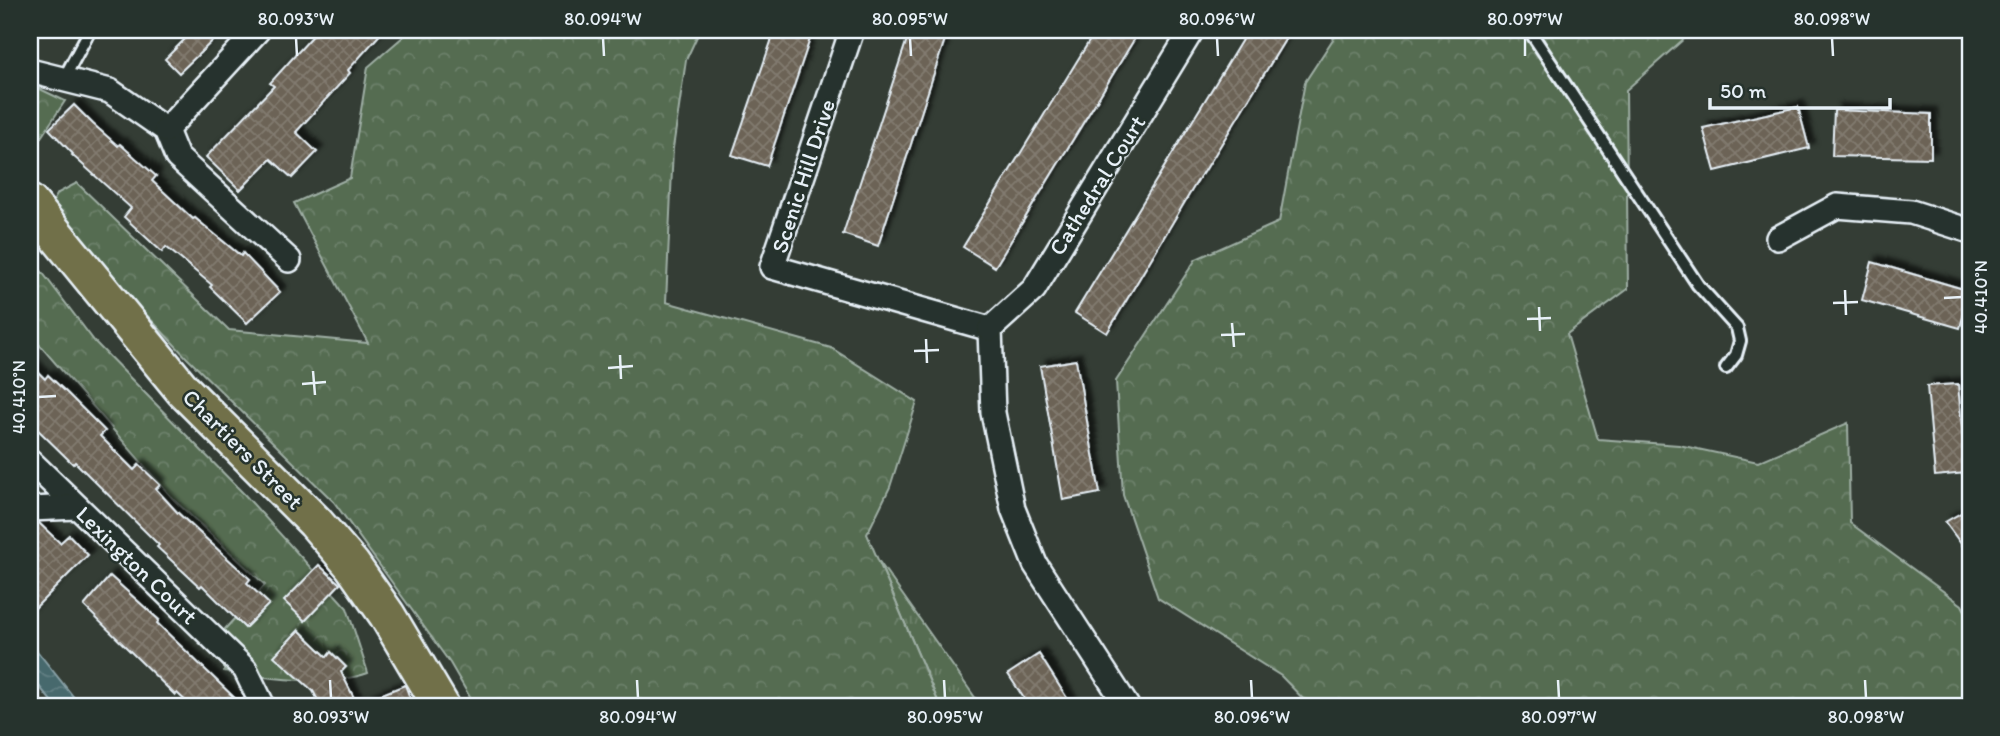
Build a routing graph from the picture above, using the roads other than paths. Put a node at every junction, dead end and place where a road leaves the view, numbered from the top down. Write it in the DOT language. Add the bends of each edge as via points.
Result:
graph roads {
  1 [pos="90,30"];
  2 [pos="258,30"];
  3 [pos="852,30"];
  4 [pos="1192,30"];
  5 [pos="1530,30"];
  6 [pos="30,71"];
  7 [pos="63,79"];
  8 [pos="166,130"];
  9 [pos="30,203"];
  10 [pos="1970,231"];
  11 [pos="1778,238"];
  12 [pos="289,260"];
  13 [pos="990,329"];
  14 [pos="1726,368"];
  15 [pos="30,461"];
  16 [pos="77,508"];
  17 [pos="30,509"];
  18 [pos="263,706"];
  19 [pos="440,706"];
  20 [pos="1127,706"];
  1 -- 7 [label="lane"];
  2 -- 8 [label="street"];
  3 -- 13 [label="street, Scenic Hill Drive" via="772,267"];
  4 -- 13 [label="street, Cathedral Court" via="1034,289"];
  5 -- 14 [label="lane" via="1698,285 1737,328 1740,341"];
  6 -- 7 [label="street"];
  7 -- 8 [label="street" via="110,91"];
  8 -- 12 [label="street" via="177,157"];
  9 -- 19 [label="main road, Chartiers Street" via="183,390 352,565"];
  10 -- 11 [label="street" via="1911,212 1837,206"];
  13 -- 20 [label="street" via="993,413 1013,509 1035,564"];
  15 -- 16 [label="street, Lexington Court"];
  16 -- 17 [label="street"];
  16 -- 18 [label="street, Lexington Court" via="245,669"];
}
